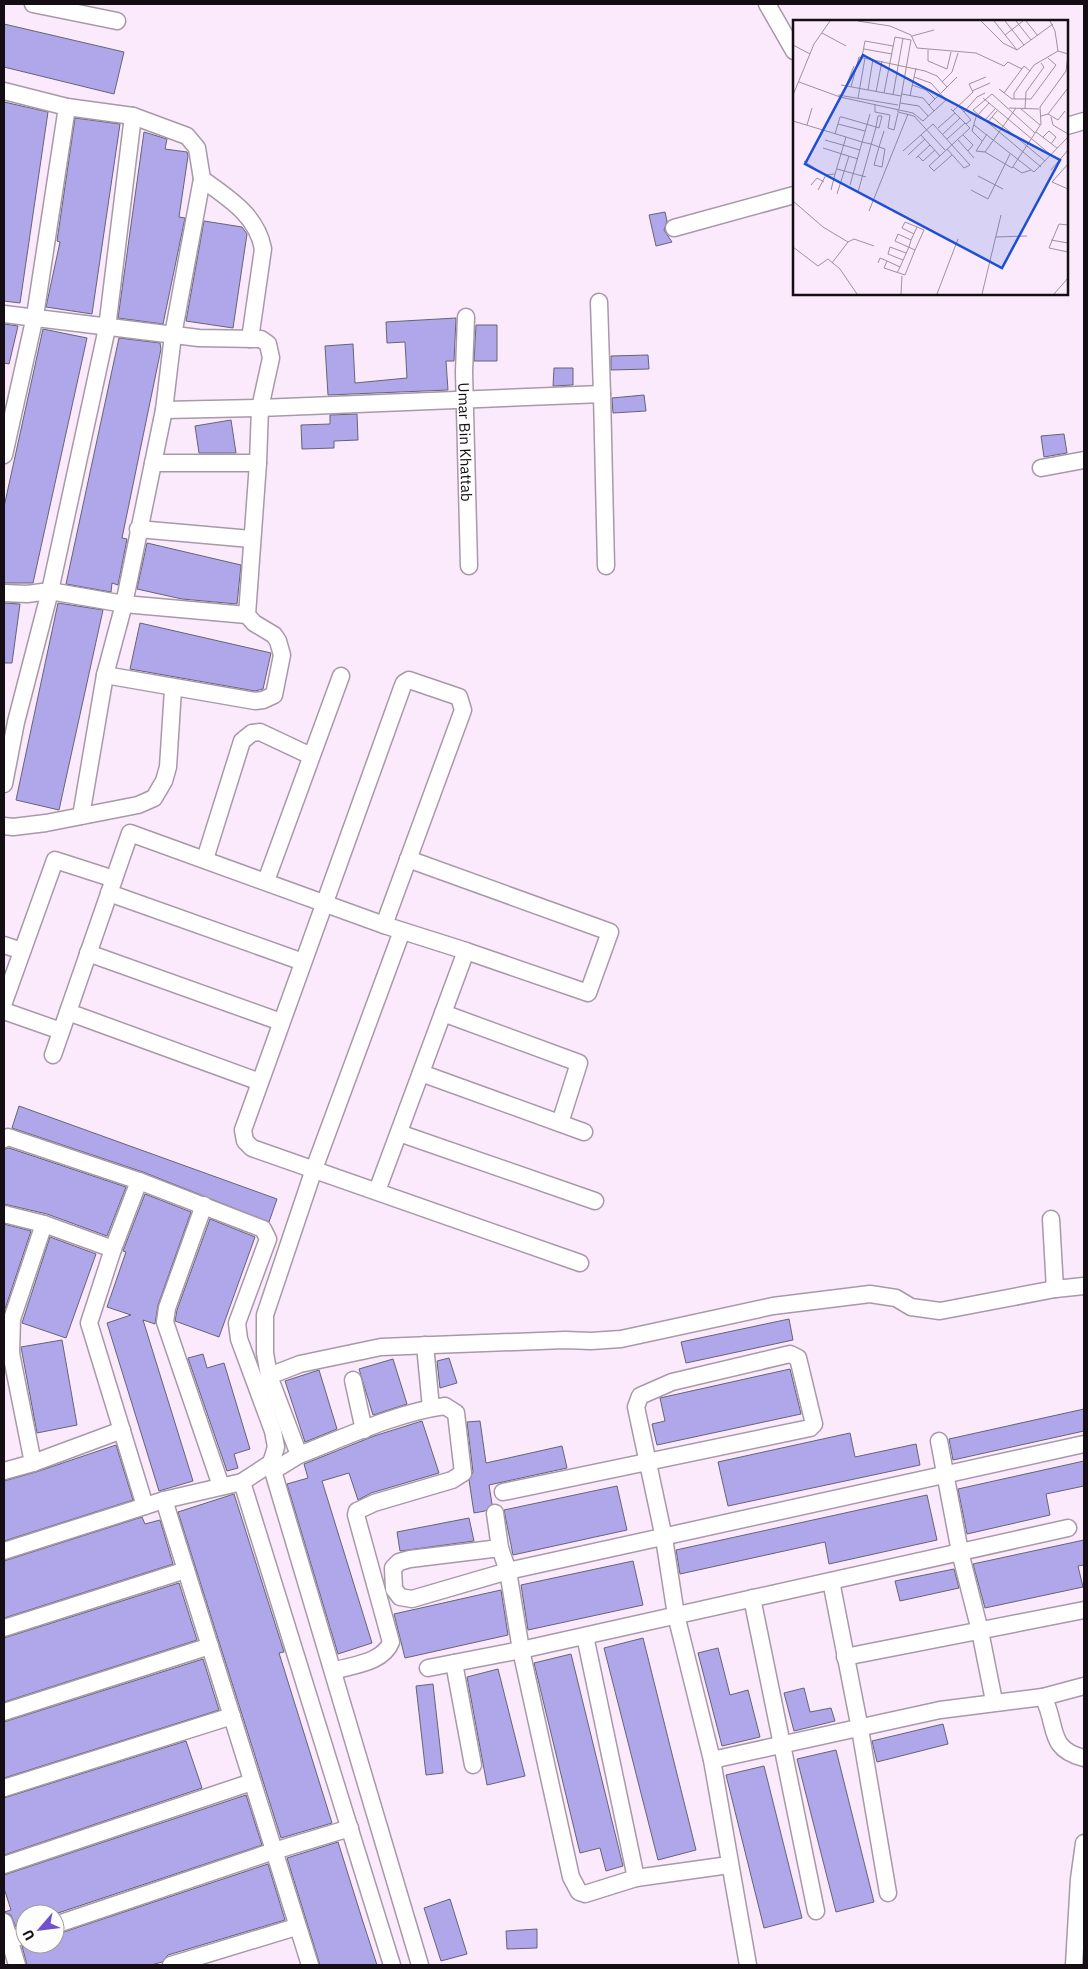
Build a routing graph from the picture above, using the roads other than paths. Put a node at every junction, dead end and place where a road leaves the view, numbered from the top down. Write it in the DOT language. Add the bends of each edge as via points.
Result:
graph roads {
  1 [pos="33,4"];
  2 [pos="767,4"];
  3 [pos="117,21"];
  4 [pos="793,49"];
  5 [pos="4,91"];
  6 [pos="67,107"];
  7 [pos="133,116"];
  8 [pos="1084,121"];
  9 [pos="1068,126"];
  10 [pos="202,179"];
  11 [pos="793,195"];
  12 [pos="674,228"];
  13 [pos="599,302"];
  14 [pos="4,314"];
  15 [pos="35,316"];
  16 [pos="466,317"];
  17 [pos="106,328"];
  18 [pos="173,335"];
  19 [pos="250,339"];
  20 [pos="602,394"];
  21 [pos="465,400"];
  22 [pos="260,408"];
  23 [pos="164,410"];
  24 [pos="4,455"];
  25 [pos="1084,460"];
  26 [pos="153,463"];
  27 [pos="258,463"];
  28 [pos="1041,468"];
  29 [pos="138,529"];
  30 [pos="252,539"];
  31 [pos="469,566"];
  32 [pos="606,566"];
  33 [pos="50,591"];
  34 [pos="4,593"];
  35 [pos="124,604"];
  36 [pos="247,615"];
  37 [pos="104,675"];
  38 [pos="340,676"];
  39 [pos="174,689"];
  40 [pos="10,721"];
  41 [pos="8,748"];
  42 [pos="311,756"];
  43 [pos="4,784"];
  44 [pos="81,816"];
  45 [pos="4,826"];
  46 [pos="408,858"];
  47 [pos="205,859"];
  48 [pos="266,881"];
  49 [pos="111,886"];
  50 [pos="324,902"];
  51 [pos="384,925"];
  52 [pos="402,930"];
  53 [pos="4,945"];
  54 [pos="22,950"];
  55 [pos="466,951"];
  56 [pos="88,953"];
  57 [pos="302,962"];
  58 [pos="4,1002"];
  59 [pos="4,1011"];
  60 [pos="68,1012"];
  61 [pos="443,1012"];
  62 [pos="281,1022"];
  63 [pos="61,1031"];
  64 [pos="52,1055"];
  65 [pos="421,1073"];
  66 [pos="260,1082"];
  67 [pos="560,1123"];
  68 [pos="584,1132"];
  69 [pos="399,1133"];
  70 [pos="4,1139"];
  71 [pos="314,1169"];
  72 [pos="139,1181"];
  73 [pos="377,1191"];
  74 [pos="595,1201"];
  75 [pos="204,1205"];
  76 [pos="4,1214"];
  77 [pos="1051,1219"];
  78 [pos="44,1224"];
  79 [pos="113,1249"];
  80 [pos="580,1263"];
  81 [pos="1084,1286"];
  82 [pos="1055,1289"];
  83 [pos="425,1345"];
  84 [pos="269,1376"];
  85 [pos="353,1380"];
  86 [pos="431,1408"];
  87 [pos="122,1430"];
  88 [pos="364,1430"];
  89 [pos="939,1441"];
  90 [pos="1084,1444"];
  91 [pos="299,1455"];
  92 [pos="33,1463"];
  93 [pos="649,1463"];
  94 [pos="272,1467"];
  95 [pos="4,1471"];
  96 [pos="947,1476"];
  97 [pos="242,1482"];
  98 [pos="221,1486"];
  99 [pos="503,1492"];
  100 [pos="164,1500"];
  101 [pos="145,1506"];
  102 [pos="495,1513"];
  103 [pos="1068,1528"];
  104 [pos="664,1538"];
  105 [pos="500,1548"];
  106 [pos="4,1551"];
  107 [pos="960,1552"];
  108 [pos="186,1570"];
  109 [pos="508,1571"];
  110 [pos="831,1581"];
  111 [pos="752,1598"];
  112 [pos="1084,1610"];
  113 [pos="676,1615"];
  114 [pos="4,1628"];
  115 [pos="980,1632"];
  116 [pos="585,1636"];
  117 [pos="210,1646"];
  118 [pos="521,1650"];
  119 [pos="845,1657"];
  120 [pos="454,1663"];
  121 [pos="428,1668"];
  122 [pos="333,1671"];
  123 [pos="1084,1686"];
  124 [pos="1043,1696"];
  125 [pos="994,1701"];
  126 [pos="4,1712"];
  127 [pos="232,1716"];
  128 [pos="860,1729"];
  129 [pos="781,1746"];
  130 [pos="1084,1758"];
  131 [pos="712,1760"];
  132 [pos="473,1765"];
  133 [pos="252,1782"];
  134 [pos="4,1788"];
  135 [pos="350,1828"];
  136 [pos="1084,1843"];
  137 [pos="274,1851"];
  138 [pos="4,1865"];
  139 [pos="729,1866"];
  140 [pos="636,1878"];
  141 [pos="888,1893"];
  142 [pos="816,1911"];
  143 [pos="4,1922"];
  144 [pos="65,1922"];
  145 [pos="296,1927"];
  146 [pos="15,1938"];
  147 [pos="9,1940"];
  148 [pos="17,1965"];
  149 [pos="170,1965"];
  150 [pos="310,1965"];
  151 [pos="392,1965"];
  152 [pos="420,1965"];
  153 [pos="748,1965"];
  154 [pos="1074,1965"];
  1 -- 3 [label="street"];
  2 -- 4 [label="street"];
  5 -- 6 [label="street"];
  6 -- 7 [label="street"];
  6 -- 15 [label="street"];
  7 -- 10 [label="street" via="187,136 197,148"];
  7 -- 17 [label="street"];
  8 -- 9 [label="street"];
  10 -- 18 [label="street"];
  10 -- 19 [label="street" via="248,216 261,238 263,249"];
  11 -- 12 [label="street"];
  13 -- 20 [label="street"];
  14 -- 15 [label="street"];
  15 -- 17 [label="street"];
  15 -- 24 [label="street"];
  16 -- 21 [label="street, Umar Bin Khattab"];
  17 -- 18 [label="street"];
  17 -- 33 [label="street"];
  18 -- 19 [label="street"];
  18 -- 23 [label="street"];
  19 -- 22 [label="street" via="261,340 270,348 271,358"];
  20 -- 21 [label="street"];
  20 -- 32 [label="street"];
  21 -- 22 [label="street"];
  21 -- 31 [label="street, Umar Bin Khattab"];
  22 -- 23 [label="street"];
  22 -- 27 [label="street"];
  23 -- 26 [label="street"];
  25 -- 28 [label="street"];
  26 -- 27 [label="street"];
  26 -- 29 [label="street"];
  27 -- 30 [label="street"];
  29 -- 30 [label="street"];
  29 -- 35 [label="street"];
  30 -- 36 [label="street"];
  33 -- 34 [label="street"];
  33 -- 35 [label="street"];
  33 -- 40 [label="street"];
  35 -- 36 [label="street"];
  35 -- 37 [label="street"];
  36 -- 39 [label="street" via="274,635 281,648 274,694 255,701"];
  37 -- 39 [label="street"];
  37 -- 44 [label="street"];
  38 -- 42 [label="street"];
  39 -- 44 [label="street" via="168,767 154,798 138,805"];
  40 -- 41 [label="street"];
  41 -- 43 [label="street"];
  42 -- 47 [label="street" via="260,732 246,737 242,741"];
  42 -- 48 [label="street"];
  44 -- 45 [label="street" via="29,826"];
  46 -- 50 [label="street" via="463,710 459,697 409,680 404,683"];
  46 -- 51 [label="street"];
  46 -- 55 [label="street" via="610,932 588,993"];
  47 -- 48 [label="street"];
  47 -- 49 [label="street" via="130,833"];
  48 -- 50 [label="street"];
  49 -- 54 [label="street" via="55,860"];
  49 -- 56 [label="street"];
  49 -- 57 [label="street"];
  50 -- 51 [label="street"];
  50 -- 57 [label="street"];
  51 -- 52 [label="street"];
  52 -- 55 [label="street"];
  52 -- 71 [label="street"];
  53 -- 54 [label="street"];
  54 -- 58 [label="street"];
  55 -- 61 [label="street"];
  56 -- 60 [label="street"];
  56 -- 62 [label="street"];
  57 -- 62 [label="street"];
  59 -- 63 [label="street"];
  60 -- 63 [label="street"];
  60 -- 66 [label="street"];
  61 -- 65 [label="street"];
  61 -- 67 [label="street" via="579,1063"];
  62 -- 66 [label="street"];
  63 -- 64 [label="street"];
  65 -- 67 [label="street"];
  65 -- 69 [label="street"];
  66 -- 71 [label="street" via="243,1130 245,1141 252,1148"];
  67 -- 68 [label="street"];
  69 -- 73 [label="street"];
  69 -- 74 [label="street"];
  70 -- 72 [label="street" via="8,1137"];
  71 -- 73 [label="street"];
  71 -- 84 [label="street" via="265,1315"];
  72 -- 75 [label="street"];
  72 -- 79 [label="street"];
  73 -- 80 [label="street"];
  75 -- 94 [label="street" via="253,1223 263,1229 268,1239 237,1323 238,1339 273,1431 276,1447"];
  75 -- 98 [label="street" via="167,1308 166,1322"];
  76 -- 78 [label="street"];
  77 -- 82 [label="street"];
  78 -- 79 [label="street"];
  78 -- 92 [label="street" via="12,1319 11,1334 11,1353"];
  79 -- 87 [label="street" via="89,1323"];
  81 -- 82 [label="street"];
  82 -- 83 [label="street" via="940,1310 918,1308 896,1298 870,1294 773,1306 621,1339 591,1342"];
  83 -- 84 [label="street" via="381,1347 300,1364"];
  83 -- 86 [label="street"];
  84 -- 91 [label="street"];
  85 -- 88 [label="street"];
  86 -- 88 [label="street"];
  86 -- 122 [label="street" via="445,1406 456,1413 463,1472 452,1480 357,1510 391,1642 388,1651 379,1657"];
  87 -- 92 [label="street"];
  87 -- 101 [label="street"];
  88 -- 91 [label="street"];
  89 -- 96 [label="street"];
  90 -- 96 [label="street"];
  91 -- 94 [label="street"];
  92 -- 95 [label="street"];
  93 -- 93 [label="street" via="636,1407 640,1396 672,1382 726,1369 790,1354 798,1358 814,1420 810,1428"];
  93 -- 99 [label="street"];
  93 -- 104 [label="street"];
  94 -- 97 [label="street"];
  94 -- 122 [label="street"];
  96 -- 104 [label="street"];
  96 -- 107 [label="street"];
  97 -- 98 [label="street"];
  97 -- 135 [label="street"];
  98 -- 100 [label="street"];
  100 -- 101 [label="street"];
  100 -- 108 [label="street"];
  101 -- 106 [label="street"];
  102 -- 105 [label="street"];
  103 -- 107 [label="street"];
  104 -- 109 [label="street"];
  104 -- 113 [label="street"];
  105 -- 109 [label="street"];
  105 -- 109 [label="street" via="399,1562 393,1568 394,1589 400,1597 412,1599"];
  107 -- 110 [label="street"];
  107 -- 115 [label="street"];
  108 -- 114 [label="street"];
  108 -- 117 [label="street"];
  109 -- 118 [label="street"];
  110 -- 111 [label="street"];
  110 -- 119 [label="street"];
  111 -- 113 [label="street"];
  111 -- 129 [label="street"];
  112 -- 115 [label="street"];
  113 -- 116 [label="street"];
  113 -- 131 [label="street"];
  115 -- 119 [label="street"];
  115 -- 125 [label="street"];
  116 -- 118 [label="street"];
  116 -- 140 [label="street"];
  117 -- 126 [label="street"];
  117 -- 127 [label="street"];
  118 -- 120 [label="street"];
  118 -- 140 [label="street" via="574,1886 585,1894"];
  119 -- 128 [label="street"];
  120 -- 121 [label="street"];
  120 -- 132 [label="street"];
  122 -- 152 [label="street"];
  123 -- 124 [label="street"];
  124 -- 125 [label="street"];
  124 -- 130 [label="street" via="1057,1741 1064,1751"];
  125 -- 128 [label="street"];
  127 -- 133 [label="street"];
  127 -- 134 [label="street"];
  128 -- 129 [label="street"];
  128 -- 141 [label="street"];
  129 -- 131 [label="street"];
  129 -- 142 [label="street"];
  131 -- 139 [label="street"];
  133 -- 137 [label="street"];
  133 -- 138 [label="street"];
  135 -- 137 [label="street"];
  135 -- 151 [label="street"];
  136 -- 154 [label="street"];
  137 -- 144 [label="street"];
  137 -- 145 [label="street"];
  139 -- 140 [label="street"];
  139 -- 153 [label="street"];
  143 -- 147 [label="street"];
  145 -- 149 [label="street"];
  145 -- 150 [label="street"];
  146 -- 147 [label="street"];
  147 -- 148 [label="street"];
}
